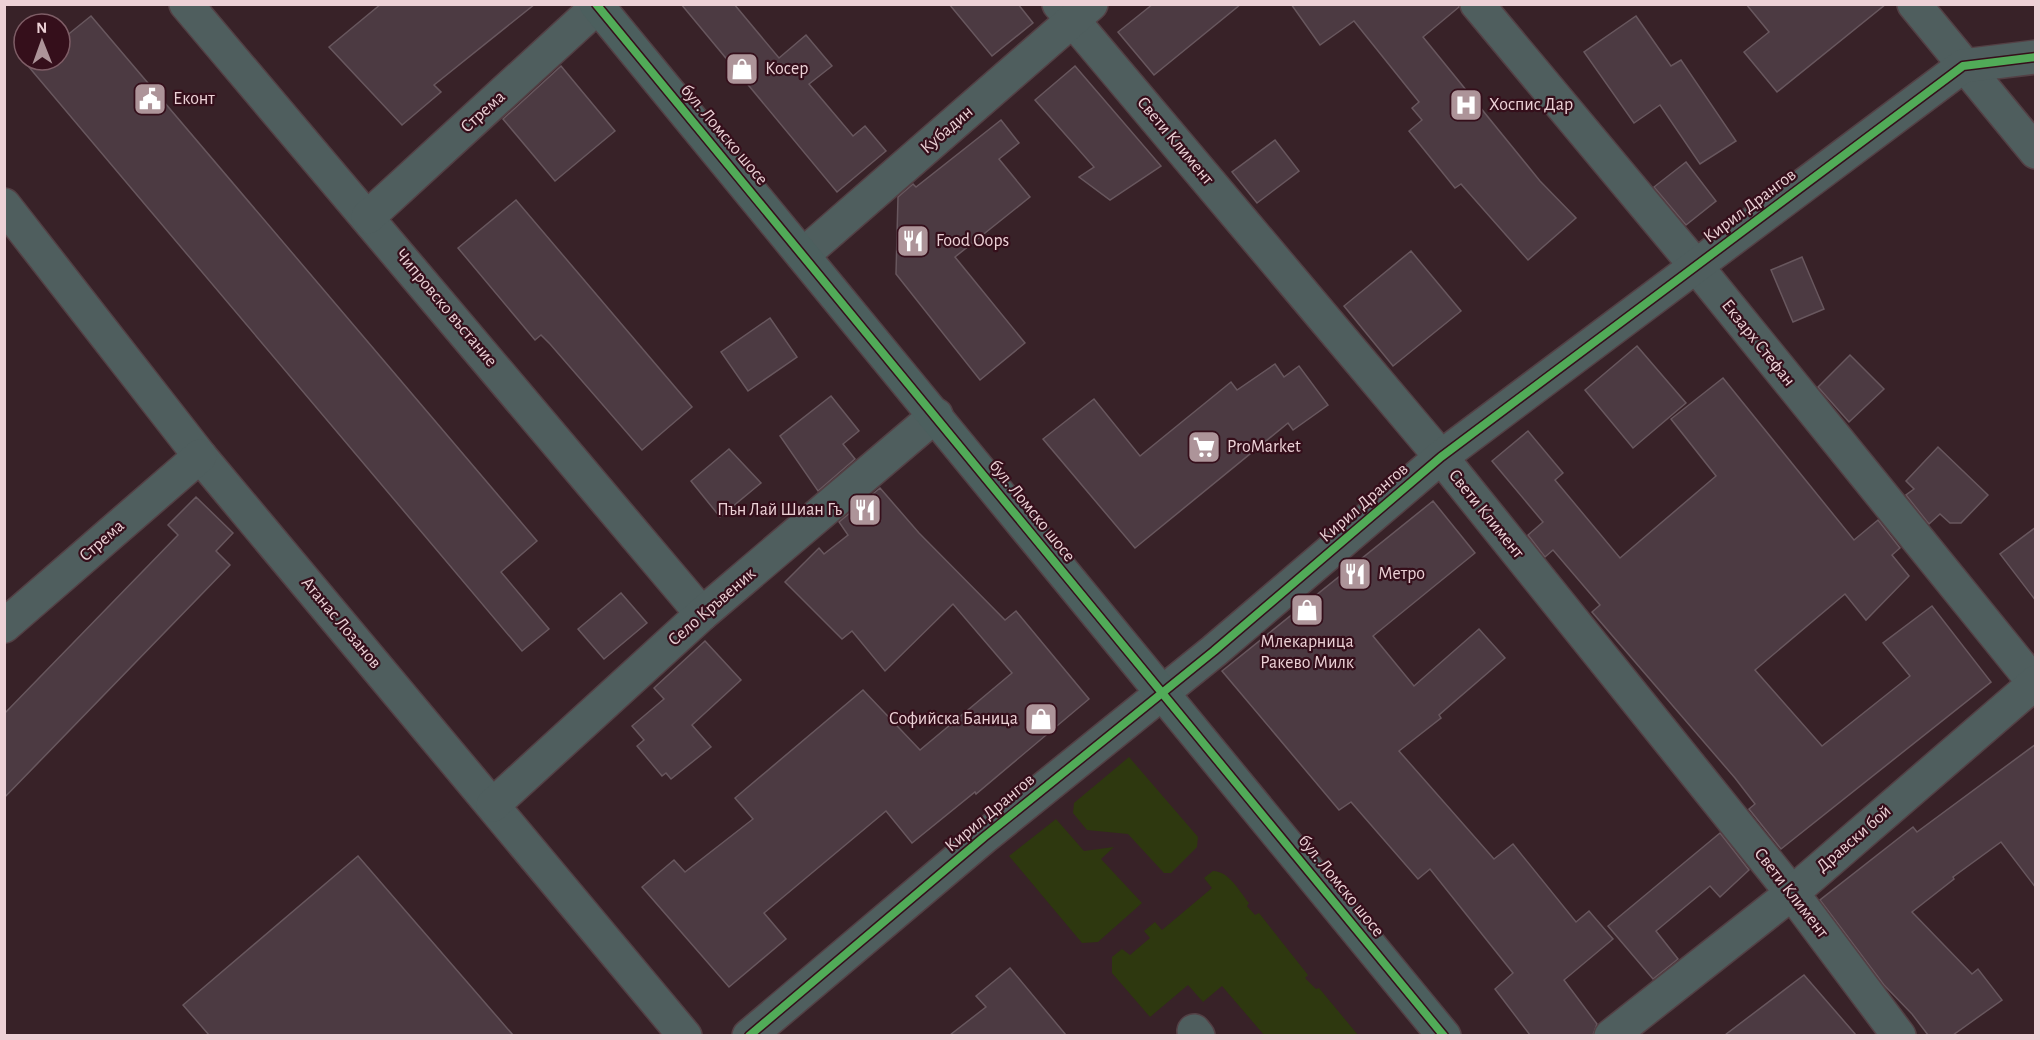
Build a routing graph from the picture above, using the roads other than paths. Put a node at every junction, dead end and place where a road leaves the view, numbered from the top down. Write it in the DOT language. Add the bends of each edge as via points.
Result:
graph roads {
  1 [pos="186,4"];
  2 [pos="1477,4"];
  3 [pos="1914,4"];
  4 [pos="597,5"];
  5 [pos="1074,10"];
  6 [pos="2036,57"];
  7 [pos="1963,66"];
  8 [pos="2036,152"];
  9 [pos="4,205"];
  10 [pos="368,217"];
  11 [pos="803,255"];
  12 [pos="1696,266"];
  13 [pos="936,415"];
  14 [pos="201,456"];
  15 [pos="1441,457"];
  16 [pos="702,614"];
  17 [pos="4,626"];
  18 [pos="2035,684"];
  19 [pos="1163,694"];
  20 [pos="493,805"];
  21 [pos="1792,893"];
  22 [pos="685,1035"];
  23 [pos="749,1035"];
  24 [pos="1444,1035"];
  25 [pos="1611,1035"];
  26 [pos="1899,1035"];
  1 -- 10 [label="street, Чипровско въстание"];
  2 -- 12 [label="street, Екзарх Стефан"];
  3 -- 7 [label="street"];
  4 -- 10 [label="street, Стрема"];
  4 -- 11 [label="main road, бул. Ломско шосе"];
  5 -- 11 [label="street, Кубадин"];
  5 -- 15 [label="street, Свети Климент"];
  6 -- 7 [label="street, Кирил Дрангов"];
  7 -- 8 [label="street"];
  7 -- 12 [label="street, Кирил Дрангов"];
  9 -- 14 [label="street, Атанас Лозанов"];
  10 -- 16 [label="street, Чипровско въстание"];
  11 -- 13 [label="main road, бул. Ломско шосе"];
  12 -- 15 [label="street, Кирил Дрангов"];
  12 -- 18 [label="street, Екзарх Стефан"];
  13 -- 16 [label="street, Село Кръвеник"];
  13 -- 19 [label="main road, бул. Ломско шосе"];
  14 -- 17 [label="street, Стрема"];
  14 -- 20 [label="street, Атанас Лозанов"];
  15 -- 19 [label="street, Кирил Дрангов"];
  15 -- 21 [label="street, Свети Климент"];
  16 -- 20 [label="street, Село Кръвеник"];
  18 -- 21 [label="street, Дравски бой"];
  19 -- 23 [label="street, Кирил Дрангов" via="984,837"];
  19 -- 24 [label="main road, бул. Ломско шосе"];
  20 -- 22 [label="street, Атанас Лозанов"];
  21 -- 25 [label="street, Дравски бой"];
  21 -- 26 [label="street, Свети Климент"];
}
